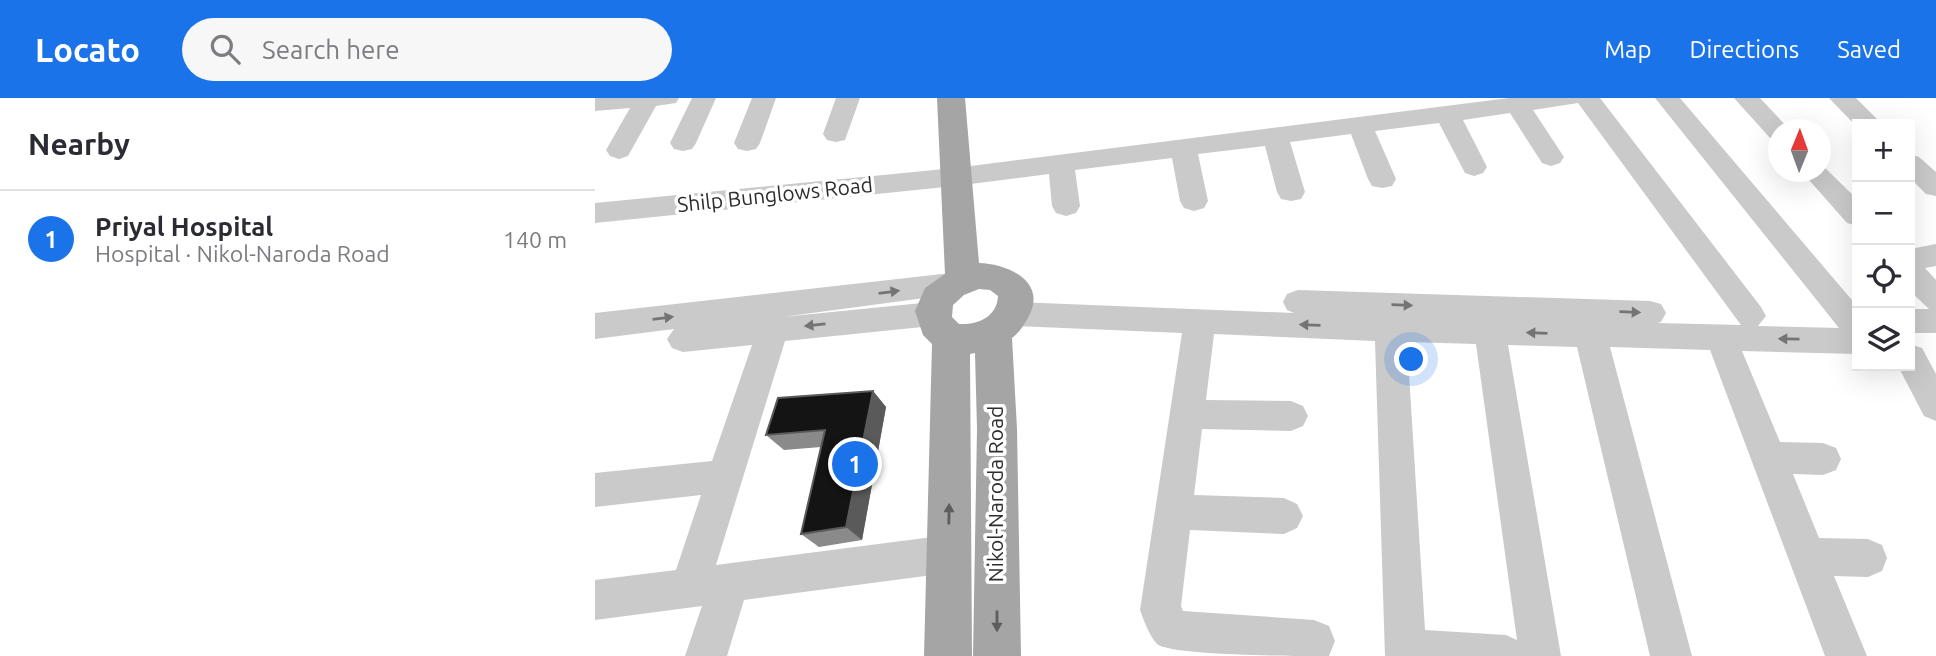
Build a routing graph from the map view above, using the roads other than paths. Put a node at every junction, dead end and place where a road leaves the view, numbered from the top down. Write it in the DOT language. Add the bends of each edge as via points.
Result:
graph roads {
  1 [pos="654,98"];
  2 [pos="703,98"];
  3 [pos="764,98"];
  4 [pos="848,98"];
  5 [pos="951,98"];
  6 [pos="1569,98"];
  7 [pos="1587,98"];
  8 [pos="1667,98"];
  9 [pos="1746,98"];
  10 [pos="1841,98"];
  11 [pos="595,103"];
  12 [pos="1517,105"];
  13 [pos="1447,114"];
  14 [pos="1864,119"];
  15 [pos="1768,121"];
  16 [pos="1360,125"];
  17 [pos="836,134"];
  18 [pos="1275,136"];
  19 [pos="683,143"];
  20 [pos="747,143"];
  21 [pos="1183,148"];
  22 [pos="619,150"];
  23 [pos="1551,157"];
  24 [pos="1061,164"];
  25 [pos="1474,167"];
  26 [pos="1915,168"];
  27 [pos="955,177"];
  28 [pos="1381,179"];
  29 [pos="1826,182"];
  30 [pos="1936,187"];
  31 [pos="1915,190"];
  32 [pos="1291,192"];
  33 [pos="1194,201"];
  34 [pos="1852,205"];
  35 [pos="1066,206"];
  36 [pos="595,213"];
  37 [pos="1936,255"];
  38 [pos="1915,259"];
  39 [pos="1915,277"];
  40 [pos="957,282"];
  41 [pos="1936,299"];
  42 [pos="1007,313"];
  43 [pos="1750,316"];
  44 [pos="1200,321"];
  45 [pos="1915,321"];
  46 [pos="1936,321"];
  47 [pos="1852,322"];
  48 [pos="941,326"];
  49 [pos="1852,326"];
  50 [pos="1852,326"];
  51 [pos="773,329"];
  52 [pos="1390,329"];
  53 [pos="1490,331"];
  54 [pos="1590,334"];
  55 [pos="1721,338"];
  56 [pos="1915,342"];
  57 [pos="1936,343"];
  58 [pos="596,344"];
  59 [pos="1915,367"];
  60 [pos="1936,406"];
  61 [pos="1187,414"];
  62 [pos="1291,416"];
  63 [pos="1767,458"];
  64 [pos="1823,459"];
  65 [pos="726,476"];
  66 [pos="595,491"];
  67 [pos="1174,512"];
  68 [pos="1285,516"];
  69 [pos="948,554"];
  70 [pos="1805,556"];
  71 [pos="1868,558"];
  72 [pos="709,574"];
  73 [pos="595,580"];
  74 [pos="595,600"];
  75 [pos="1314,641"];
  76 [pos="1406,653"];
  77 [pos="706,656"];
  78 [pos="948,656"];
  79 [pos="997,656"];
  80 [pos="1506,656"];
  81 [pos="1540,656"];
  82 [pos="1671,656"];
  83 [pos="1846,656"];
  1 -- 11 [label="street"];
  1 -- 22 [label="street"];
  2 -- 19 [label="street"];
  3 -- 20 [label="street"];
  4 -- 17 [label="street"];
  5 -- 27 [label="main road"];
  6 -- 12 [label="street, Shilp Bunglows Road"];
  7 -- 43 [label="street"];
  8 -- 47 [label="street"];
  9 -- 15 [label="street"];
  10 -- 14 [label="street"];
  12 -- 13 [label="street, Shilp Bunglows Road"];
  12 -- 23 [label="street"];
  13 -- 16 [label="street, Shilp Bunglows Road"];
  13 -- 25 [label="street"];
  16 -- 18 [label="street, Shilp Bunglows Road"];
  16 -- 28 [label="street"];
  18 -- 21 [label="street, Shilp Bunglows Road"];
  18 -- 32 [label="street"];
  21 -- 24 [label="street, Shilp Bunglows Road"];
  21 -- 33 [label="street"];
  24 -- 27 [label="street, Shilp Bunglows Road"];
  24 -- 35 [label="street"];
  26 -- 30 [label="street"];
  27 -- 36 [label="street, Shilp Bunglows Road"];
  27 -- 40 [label="main road"];
  29 -- 34 [label="street"];
  30 -- 31 [label="street"];
  37 -- 38 [label="street"];
  39 -- 41 [label="street"];
  40 -- 42 [label="main road" via="977,275 1002,279"];
  40 -- 48 [label="main road" via="934,303"];
  58 -- 40 [label="street, one-way"];
  42 -- 43 [label="street, one-way"];
  42 -- 44 [label="street"];
  42 -- 48 [label="main road" via="979,337"];
  42 -- 79 [label="main road, Nikol-Naroda Road, one-way" via="997,429"];
  43 -- 49 [label="street"];
  52 -- 44 [label="street, one-way"];
  44 -- 61 [label="street"];
  45 -- 46 [label="street"];
  48 -- 51 [label="street, one-way"];
  69 -- 48 [label="main road, one-way"];
  50 -- 55 [label="street, one-way"];
  51 -- 58 [label="street"];
  51 -- 65 [label="street"];
  52 -- 53 [label="street"];
  52 -- 76 [label="street"];
  54 -- 53 [label="street, one-way"];
  53 -- 81 [label="street"];
  54 -- 55 [label="street"];
  54 -- 82 [label="street"];
  55 -- 63 [label="street"];
  56 -- 57 [label="street"];
  59 -- 60 [label="street"];
  61 -- 62 [label="street"];
  61 -- 67 [label="street"];
  63 -- 64 [label="street"];
  63 -- 70 [label="street"];
  65 -- 66 [label="street"];
  65 -- 72 [label="street"];
  67 -- 68 [label="street"];
  67 -- 75 [label="street" via="1160,610 1171,631"];
  69 -- 72 [label="street"];
  69 -- 78 [label="main road"];
  70 -- 71 [label="street"];
  70 -- 83 [label="street"];
  72 -- 73 [label="street"];
  72 -- 74 [label="street"];
  72 -- 77 [label="street"];
  76 -- 80 [label="street"];
}
